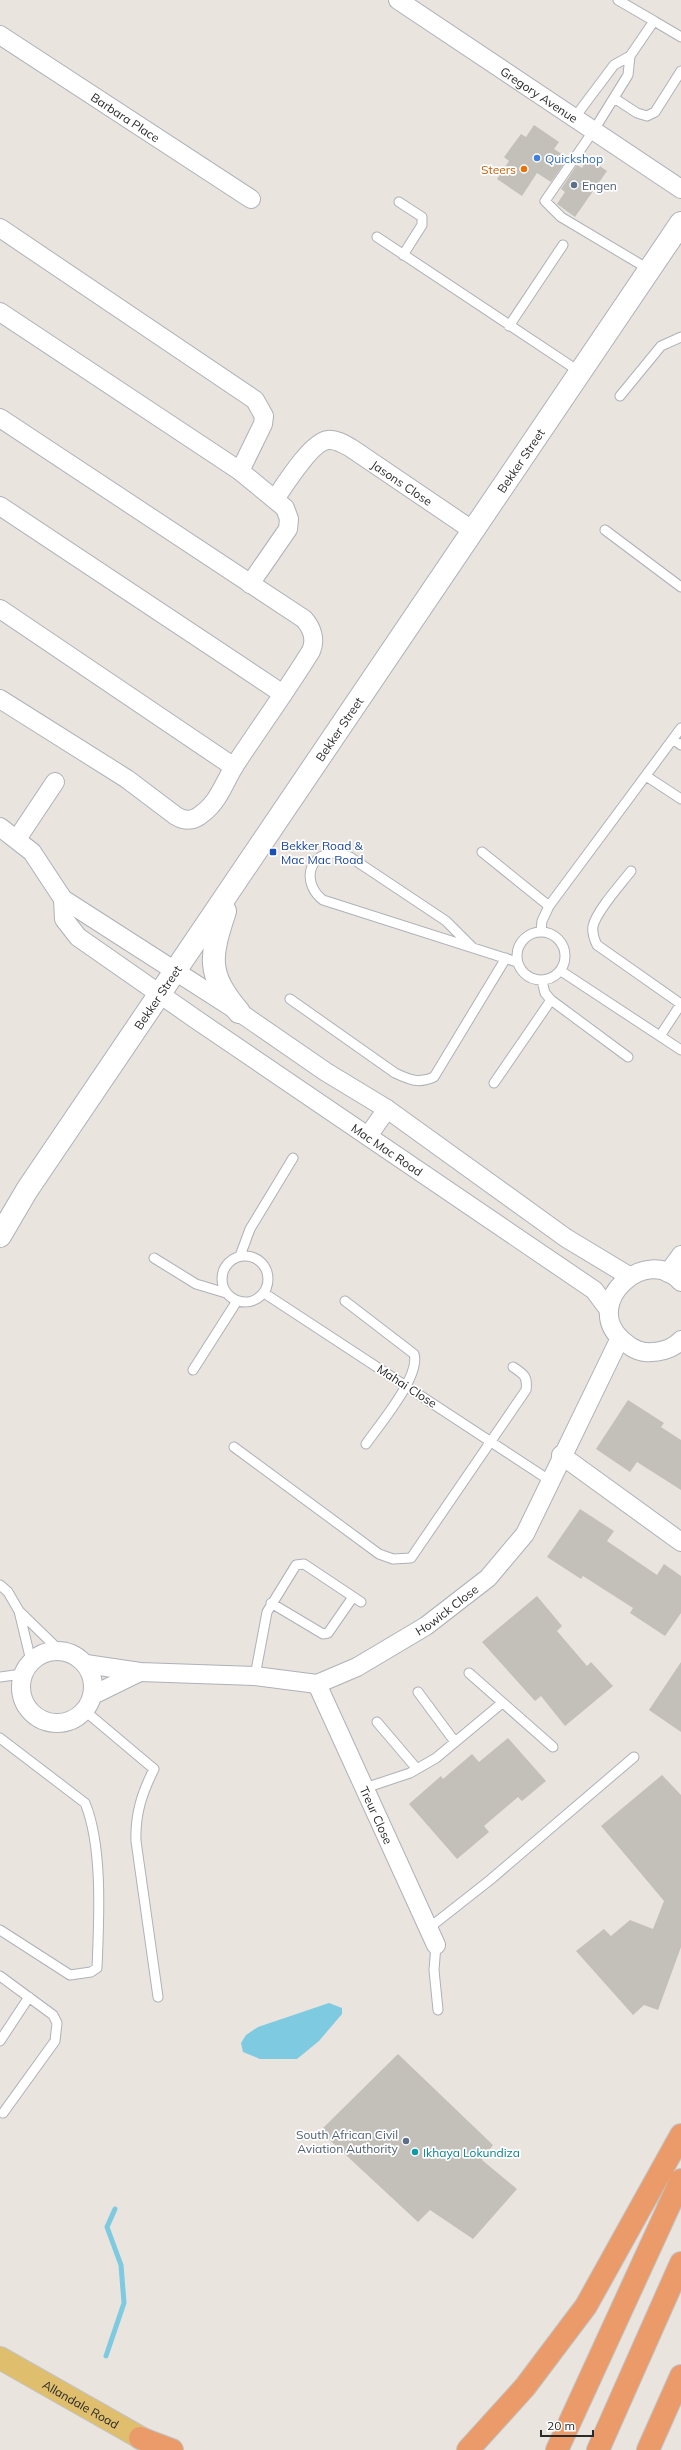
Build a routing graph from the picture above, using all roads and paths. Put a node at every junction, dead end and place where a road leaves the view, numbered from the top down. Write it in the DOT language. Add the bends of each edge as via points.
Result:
graph roads {
  1 [pos="398,0"];
  2 [pos="618,0"];
  3 [pos="654,21"];
  4 [pos="0,35"];
  5 [pos="681,37"];
  6 [pos="630,56"];
  7 [pos="681,71"];
  8 [pos="614,98"];
  9 [pos="575,117"];
  10 [pos="594,130"];
  11 [pos="681,189"];
  12 [pos="251,199"];
  13 [pos="399,202"];
  14 [pos="0,228"];
  15 [pos="678,235"];
  16 [pos="377,237"];
  17 [pos="564,245"];
  18 [pos="403,255"];
  19 [pos="650,270"];
  20 [pos="0,312"];
  21 [pos="509,326"];
  22 [pos="681,337"];
  23 [pos="580,372"];
  24 [pos="620,396"];
  25 [pos="0,418"];
  26 [pos="240,471"];
  27 [pos="275,499"];
  28 [pos="0,506"];
  29 [pos="472,530"];
  30 [pos="605,530"];
  31 [pos="250,584"];
  32 [pos="681,587"];
  33 [pos="0,609"];
  34 [pos="283,694"];
  35 [pos="0,698"];
  36 [pos="681,728"];
  37 [pos="673,739"];
  38 [pos="681,745"];
  39 [pos="234,767"];
  40 [pos="646,776"];
  41 [pos="55,782"];
  42 [pos="681,799"];
  43 [pos="0,827"];
  44 [pos="17,839"];
  45 [pos="482,852"];
  46 [pos="631,870"];
  47 [pos="232,887"];
  48 [pos="63,899"];
  49 [pos="549,906"];
  50 [pos="541,931"];
  51 [pos="472,948"];
  52 [pos="506,958"];
  53 [pos="517,962"];
  54 [pos="176,970"];
  55 [pos="561,971"];
  56 [pos="542,981"];
  57 [pos="161,994"];
  58 [pos="290,999"];
  59 [pos="551,1000"];
  60 [pos="681,1004"];
  61 [pos="239,1012"];
  62 [pos="660,1036"];
  63 [pos="681,1050"];
  64 [pos="628,1057"];
  65 [pos="494,1083"];
  66 [pos="387,1109"];
  67 [pos="368,1136"];
  68 [pos="293,1158"];
  69 [pos="0,1236"];
  70 [pos="681,1255"];
  71 [pos="240,1256"];
  72 [pos="154,1258"];
  73 [pos="629,1276"];
  74 [pos="675,1278"];
  75 [pos="226,1292"];
  76 [pos="264,1293"];
  77 [pos="238,1301"];
  78 [pos="345,1301"];
  79 [pos="609,1310"];
  80 [pos="620,1338"];
  81 [pos="681,1340"];
  82 [pos="513,1367"];
  83 [pos="193,1370"];
  84 [pos="406,1386"];
  85 [pos="492,1442"];
  86 [pos="366,1444"];
  87 [pos="234,1448"];
  88 [pos="561,1455"];
  89 [pos="549,1480"];
  90 [pos="681,1542"];
  91 [pos="0,1585"];
  92 [pos="271,1603"];
  93 [pos="19,1611"];
  94 [pos="59,1650"];
  95 [pos="86,1664"];
  96 [pos="27,1668"];
  97 [pos="140,1672"];
  98 [pos="469,1673"];
  99 [pos="255,1676"];
  100 [pos="0,1677"];
  101 [pos="318,1684"];
  102 [pos="418,1692"];
  103 [pos="89,1703"];
  104 [pos="502,1703"];
  105 [pos="377,1722"];
  106 [pos="0,1738"];
  107 [pos="455,1742"];
  108 [pos="553,1747"];
  109 [pos="634,1757"];
  110 [pos="417,1769"];
  111 [pos="365,1788"];
  112 [pos="429,1928"];
  113 [pos="0,1930"];
  114 [pos="436,1945"];
  115 [pos="0,1976"];
  116 [pos="29,1997"];
  117 [pos="158,1997"];
  118 [pos="438,2010"];
  119 [pos="0,2041"];
  120 [pos="3,2113"];
  121 [pos="681,2135"];
  122 [pos="681,2180"];
  123 [pos="681,2263"];
  124 [pos="0,2358"];
  125 [pos="681,2376"];
  126 [pos="140,2438"];
  127 [pos="163,2450"];
  128 [pos="172,2450"];
  129 [pos="468,2450"];
  130 [pos="557,2450"];
  131 [pos="598,2450"];
  132 [pos="648,2450"];
  1 -- 9 [label="street, Gregory Avenue"];
  2 -- 3 [label="lane"];
  3 -- 5 [label="lane"];
  3 -- 6 [label="lane"];
  4 -- 12 [label="street, Barbara Place"];
  6 -- 8 [label="lane" via="628,74"];
  6 -- 9 [label="lane" via="614,65"];
  7 -- 8 [label="lane" via="655,112 647,116 637,113"];
  8 -- 10 [label="lane"];
  9 -- 10 [label="street, Gregory Avenue"];
  10 -- 11 [label="street, Gregory Avenue"];
  10 -- 19 [label="lane" via="545,201 561,216"];
  13 -- 18 [label="lane" via="422,217 422,225"];
  14 -- 26 [label="street" via="255,400 264,416 263,424"];
  15 -- 19 [label="street, Bekker Street"];
  16 -- 18 [label="lane"];
  17 -- 21 [label="lane"];
  18 -- 21 [label="lane"];
  19 -- 23 [label="street, Bekker Street"];
  20 -- 26 [label="street"];
  21 -- 23 [label="lane"];
  22 -- 24 [label="lane" via="661,346"];
  23 -- 29 [label="street, Bekker Street"];
  25 -- 31 [label="street"];
  26 -- 27 [label="street"];
  27 -- 29 [label="street, Jasons Close" via="314,448 323,441 330,440 352,448"];
  27 -- 31 [label="street" via="288,512 288,529"];
  28 -- 34 [label="street"];
  29 -- 47 [label="street, Bekker Street"];
  30 -- 32 [label="lane"];
  31 -- 34 [label="street" via="304,619 313,635 311,652"];
  33 -- 39 [label="street"];
  34 -- 39 [label="street"];
  35 -- 39 [label="street" via="126,779 182,819 193,820 205,812 218,796"];
  36 -- 37 [label="lane"];
  37 -- 38 [label="lane"];
  37 -- 40 [label="lane"];
  40 -- 42 [label="lane"];
  40 -- 49 [label="lane"];
  41 -- 44 [label="street"];
  43 -- 44 [label="street"];
  44 -- 48 [label="street" via="32,852"];
  45 -- 49 [label="lane"];
  46 -- 60 [label="lane" via="599,914 593,926 593,936 597,945"];
  47 -- 54 [label="street, Bekker Street"];
  47 -- 61 [label="street" via="215,943 213,964 222,992"];
  48 -- 54 [label="street"];
  48 -- 57 [label="street, Mac Mac Road" via="64,919 78,937"];
  49 -- 50 [label="lane" via="542,921"];
  50 -- 53 [label="lane" via="530,934 522,941 517,951"];
  50 -- 55 [label="lane" via="561,940 566,950 566,961"];
  51 -- 51 [label="lane" via="323,900 314,894 309,882 312,866 321,857 335,853 350,857 446,921"];
  51 -- 52 [label="lane"];
  52 -- 53 [label="lane"];
  52 -- 58 [label="lane" via="434,1077 423,1082 411,1081 395,1074"];
  53 -- 56 [label="lane" via="522,972"];
  54 -- 57 [label="street, Bekker Street"];
  54 -- 61 [label="street"];
  55 -- 56 [label="lane" via="552,978"];
  55 -- 62 [label="lane"];
  56 -- 59 [label="lane" via="545,993"];
  57 -- 67 [label="street, Mac Mac Road"];
  57 -- 69 [label="street, Bekker Street" via="26,1190"];
  59 -- 64 [label="lane"];
  59 -- 65 [label="lane"];
  60 -- 62 [label="lane"];
  61 -- 66 [label="street" via="326,1072"];
  62 -- 63 [label="lane"];
  66 -- 67 [label="street"];
  66 -- 73 [label="street" via="566,1238"];
  67 -- 79 [label="street, Mac Mac Road" via="594,1290"];
  68 -- 71 [label="lane" via="250,1229"];
  70 -- 74 [label="street"];
  71 -- 75 [label="lane" via="225,1266 222,1284"];
  71 -- 76 [label="lane" via="258,1260 265,1266 268,1284"];
  72 -- 75 [label="lane" via="196,1284"];
  73 -- 74 [label="street" via="641,1271 655,1270"];
  73 -- 79 [label="street" via="619,1285 612,1297"];
  75 -- 77 [label="lane"];
  76 -- 77 [label="lane" via="252,1301"];
  76 -- 84 [label="lane, Mahai Close"];
  77 -- 83 [label="lane"];
  78 -- 84 [label="lane" via="414,1354 416,1364"];
  79 -- 80 [label="street" via="611,1323"];
  80 -- 81 [label="street" via="627,1345 640,1351 654,1353 667,1350"];
  80 -- 88 [label="street, Howick Close"];
  82 -- 85 [label="lane" via="524,1374 527,1380 526,1390"];
  84 -- 85 [label="lane, Mahai Close"];
  84 -- 86 [label="lane"];
  85 -- 87 [label="lane" via="412,1558 404,1560 378,1554"];
  85 -- 89 [label="lane, Mahai Close"];
  88 -- 89 [label="street, Howick Close"];
  88 -- 90 [label="street"];
  89 -- 101 [label="street, Howick Close" via="525,1534 488,1578 426,1626 357,1666"];
  91 -- 93 [label="lane" via="8,1592"];
  92 -- 92 [label="lane" via="323,1634 328,1633 357,1600 300,1564 296,1565"];
  92 -- 99 [label="lane"];
  93 -- 94 [label="lane"];
  93 -- 96 [label="lane"];
  94 -- 95 [label="street" via="74,1654"];
  94 -- 96 [label="street" via="44,1653"];
  95 -- 97 [label="street"];
  95 -- 103 [label="street" via="93,1678"];
  96 -- 100 [label="lane"];
  96 -- 103 [label="street" via="20,1691 26,1707 38,1719 55,1724 72,1721"];
  97 -- 99 [label="street"];
  97 -- 103 [label="street"];
  98 -- 104 [label="lane"];
  99 -- 101 [label="street"];
  101 -- 111 [label="street, Treur Close"];
  102 -- 107 [label="lane"];
  103 -- 117 [label="lane" via="154,1769 143,1790 136,1820 136,1841"];
  104 -- 107 [label="lane"];
  104 -- 108 [label="lane"];
  105 -- 110 [label="lane"];
  106 -- 113 [label="lane" via="85,1803 91,1817 96,1846 97,1968 92,1972 70,1975"];
  107 -- 110 [label="lane" via="436,1758"];
  109 -- 112 [label="lane" via="490,1880"];
  110 -- 111 [label="lane"];
  111 -- 112 [label="street, Treur Close"];
  112 -- 114 [label="street, Treur Close"];
  114 -- 118 [label="lane" via="434,1970"];
  115 -- 116 [label="lane"];
  116 -- 119 [label="lane"];
  116 -- 120 [label="lane" via="53,2015 57,2023 55,2040"];
  121 -- 129 [label="highway" via="586,2306 525,2387"];
  122 -- 130 [label="highway"];
  123 -- 131 [label="highway"];
  124 -- 126 [label="main road, Allandale Road"];
  125 -- 132 [label="highway"];
  126 -- 127 [label="main road, Allandale Road"];
  126 -- 128 [label="highway"];
}
